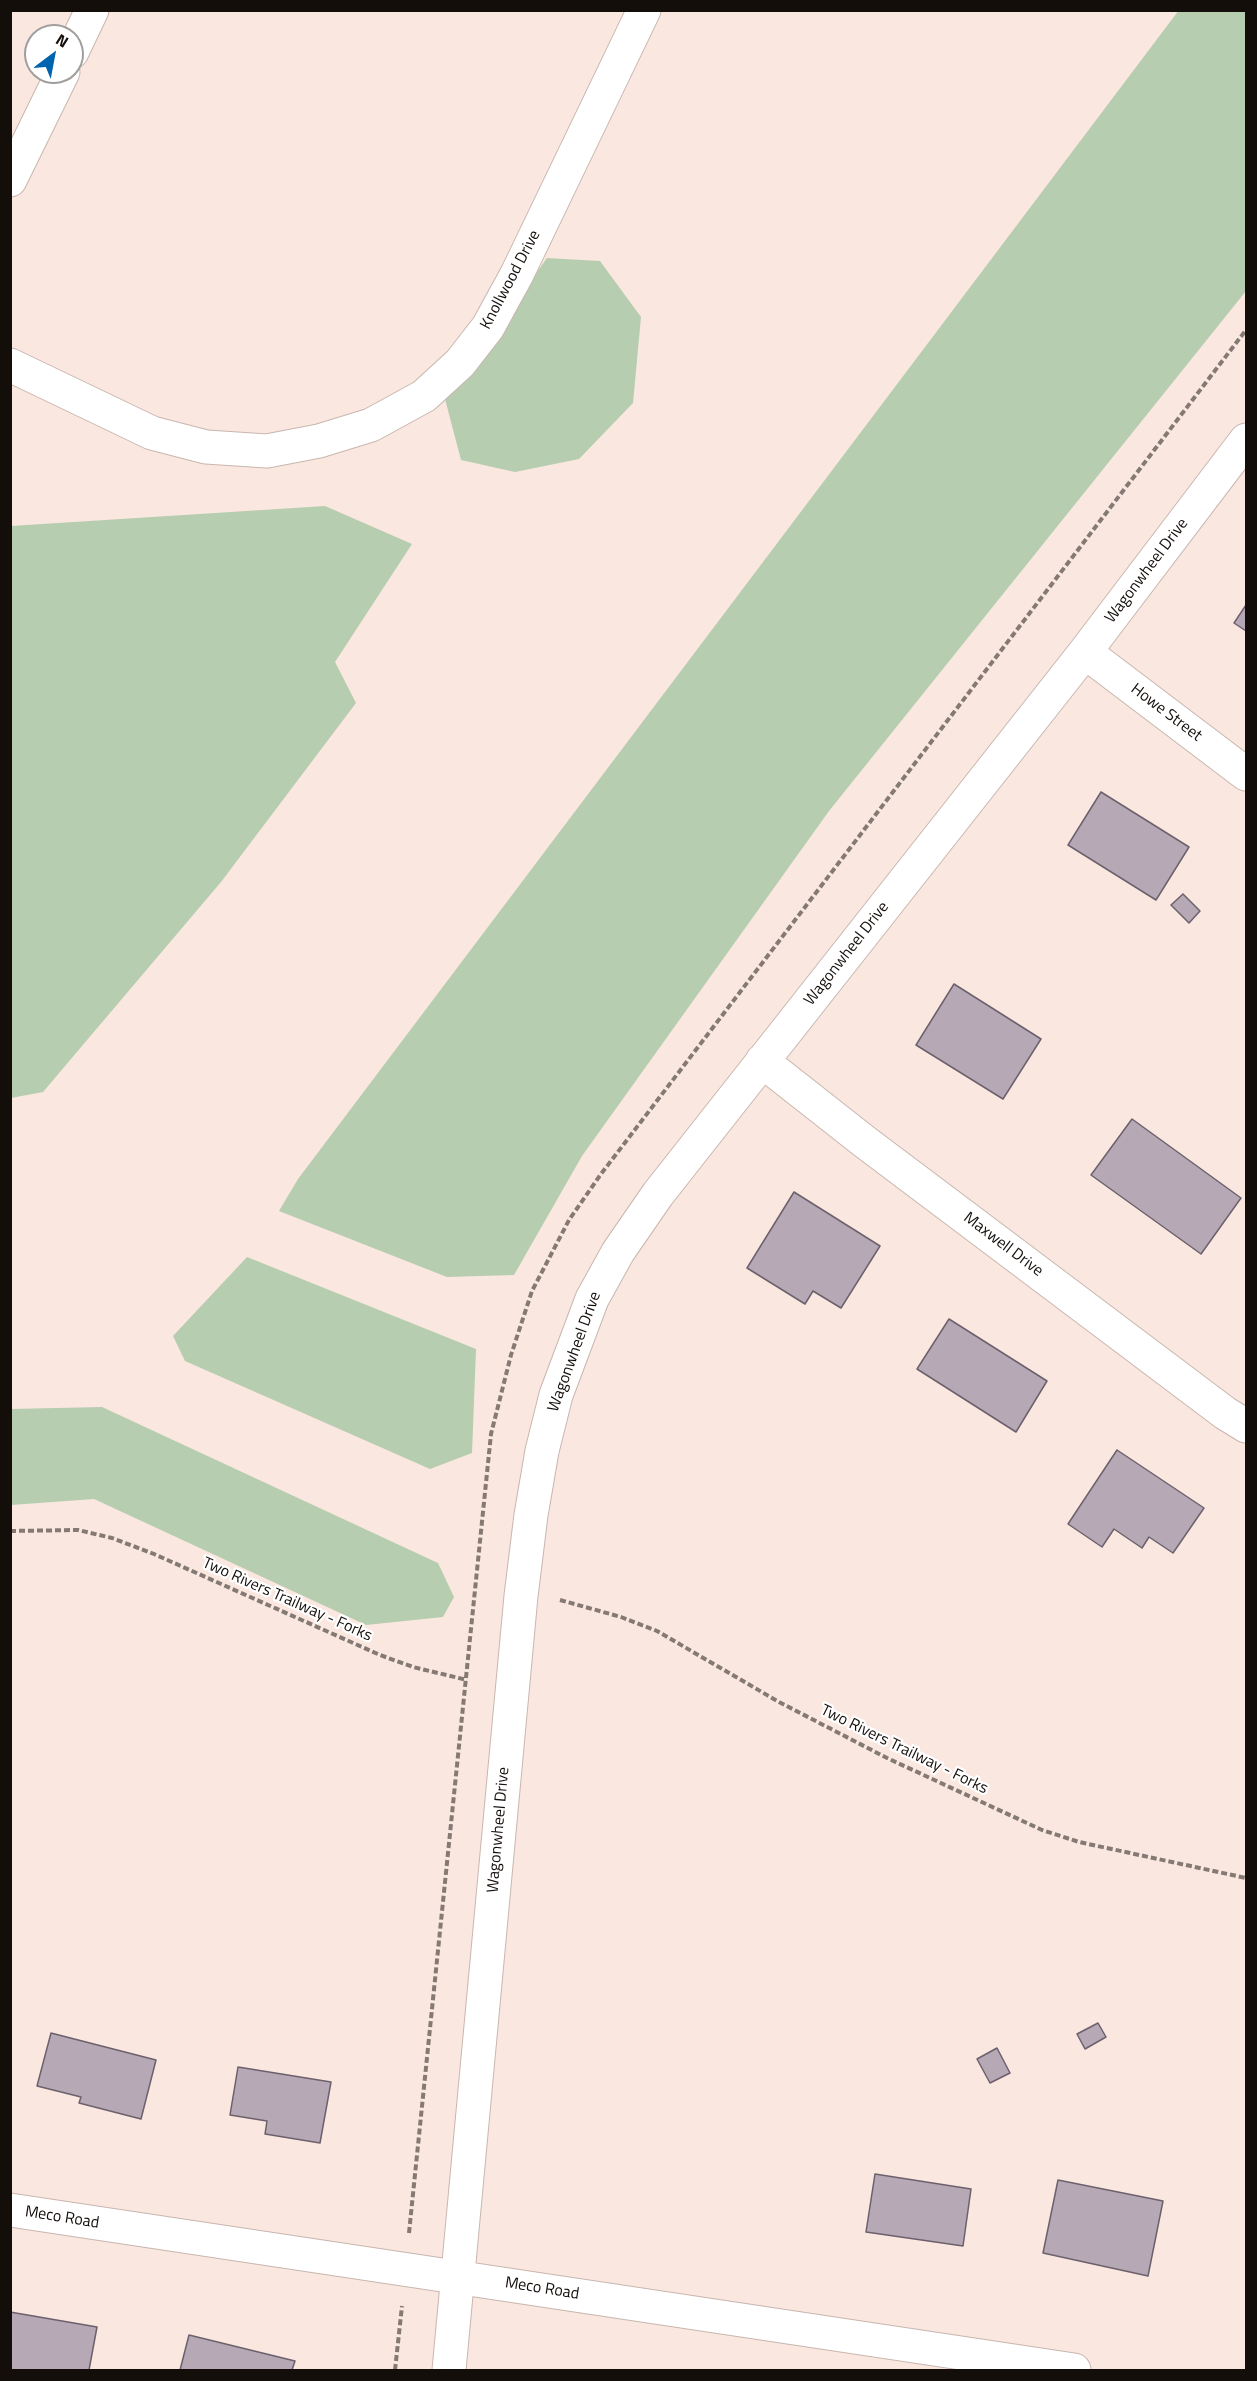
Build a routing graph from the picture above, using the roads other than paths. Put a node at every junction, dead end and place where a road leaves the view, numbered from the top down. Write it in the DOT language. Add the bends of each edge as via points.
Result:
graph roads {
  1 [pos="92,10"];
  2 [pos="644,10"];
  3 [pos="84,27"];
  4 [pos="57,84"];
  5 [pos="10,180"];
  6 [pos="10,365"];
  7 [pos="1246,440"];
  8 [pos="1085,652"];
  9 [pos="1246,774"];
  10 [pos="762,1061"];
  11 [pos="1246,1426"];
  12 [pos="10,2210"];
  13 [pos="459,2277"];
  14 [pos="449,2370"];
  15 [pos="1074,2370"];
  1 -- 3 [label="street"];
  2 -- 6 [label="street, Knollwood Drive" via="488,327 460,363 416,401 372,425 319,441 267,451 206,447 152,433"];
  4 -- 5 [label="street"];
  7 -- 8 [label="street, Wagonwheel Drive"];
  8 -- 9 [label="street, Howe Street"];
  8 -- 10 [label="street, Wagonwheel Drive"];
  10 -- 11 [label="street, Maxwell Drive"];
  10 -- 13 [label="street, Wagonwheel Drive" via="618,1252 592,1299 572,1349 542,1451 520,1596"];
  12 -- 13 [label="street, Meco Road"];
  13 -- 14 [label="street, Wagonwheel Drive"];
  13 -- 15 [label="street, Meco Road"];
}
